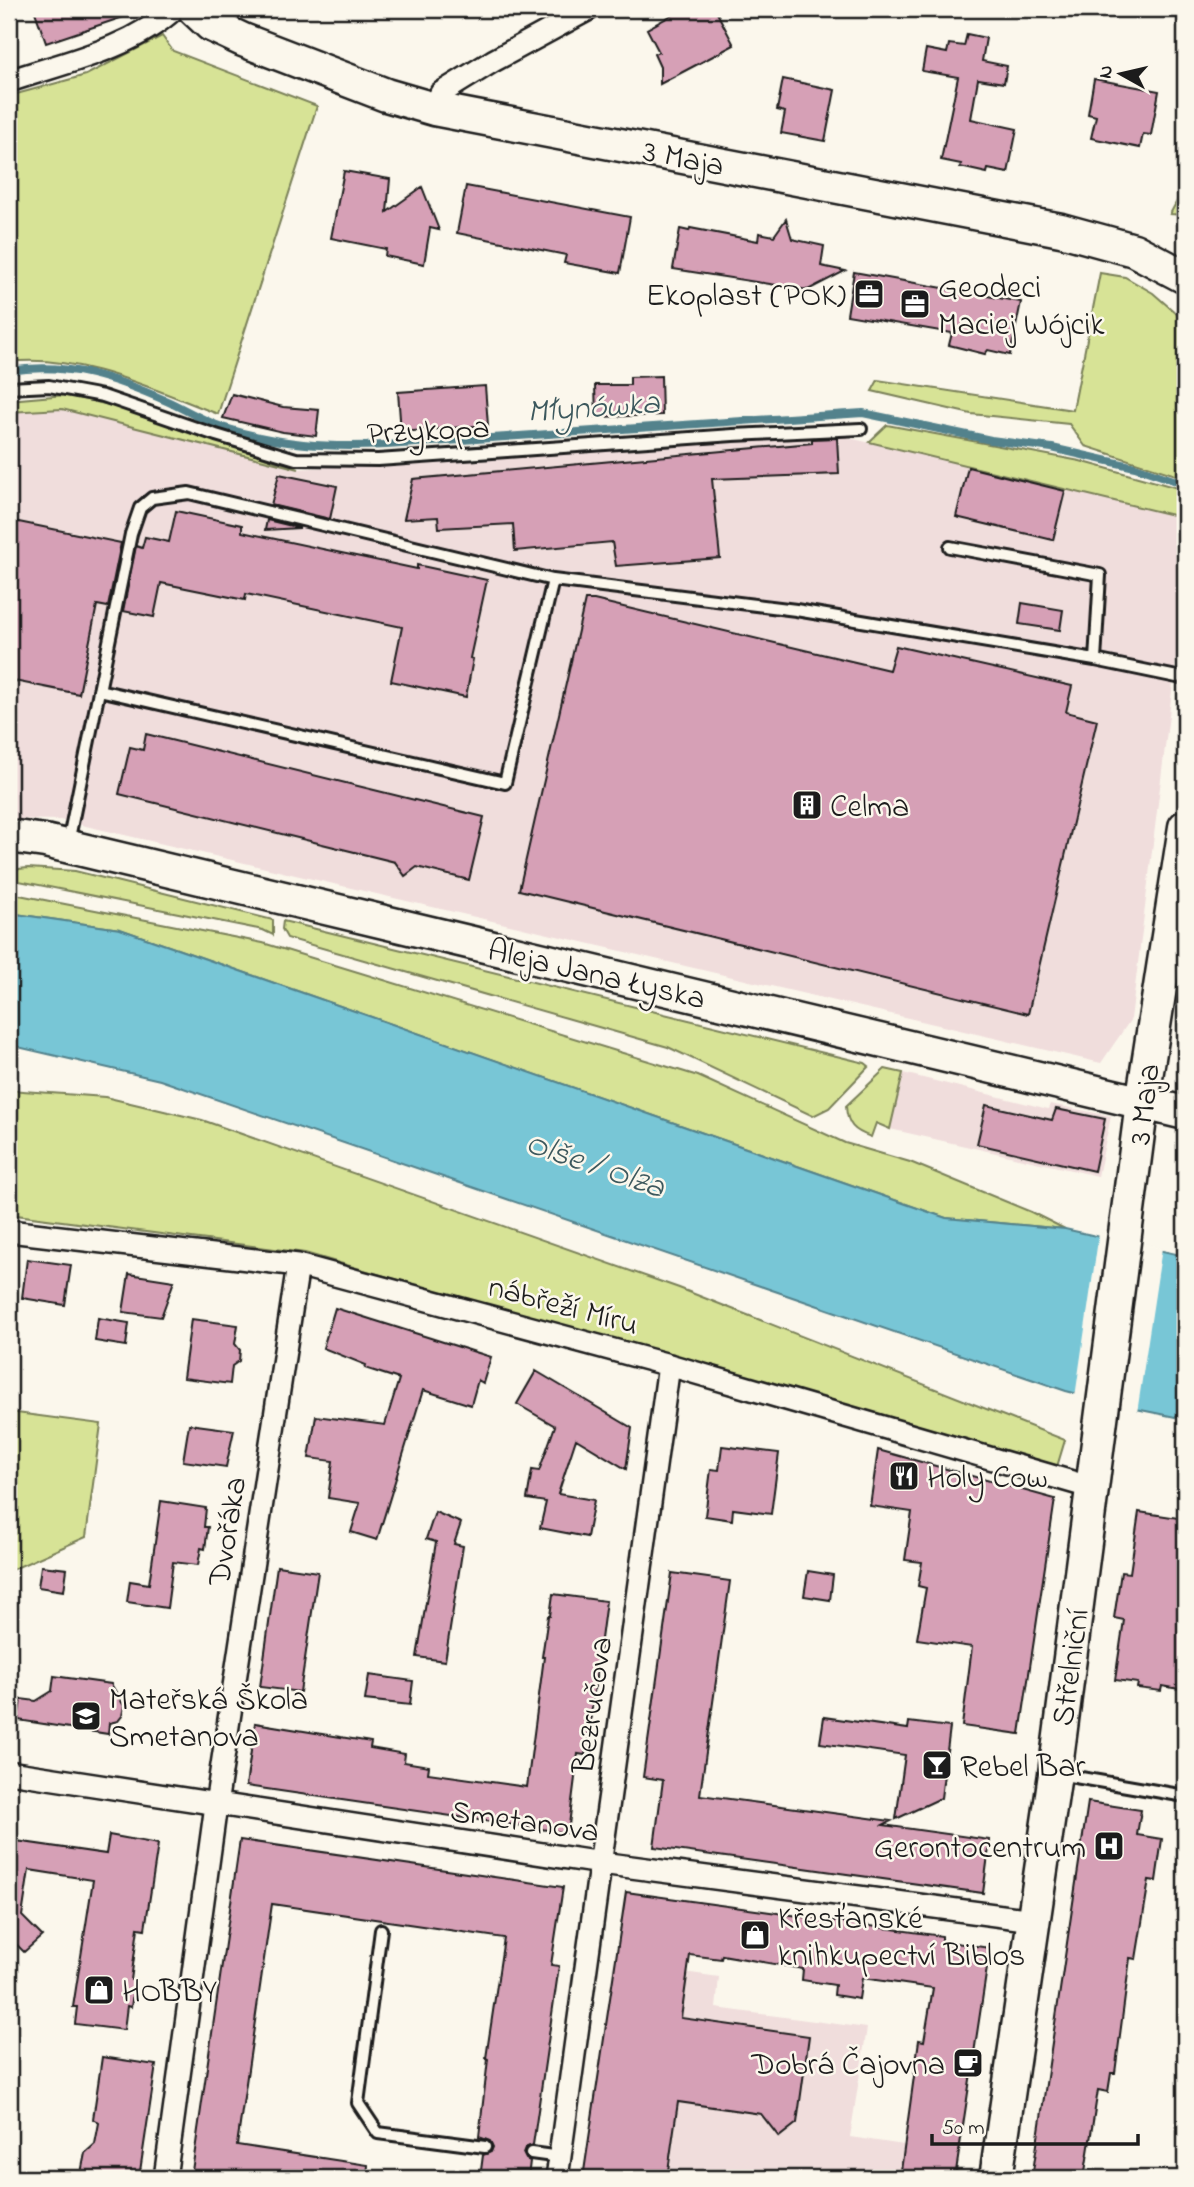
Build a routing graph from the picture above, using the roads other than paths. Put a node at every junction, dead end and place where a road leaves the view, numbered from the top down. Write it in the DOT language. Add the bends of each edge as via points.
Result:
graph roads {
  1 [pos="174,9"];
  2 [pos="194,9"];
  3 [pos="589,9"];
  4 [pos="9,81"];
  5 [pos="434,109"];
  6 [pos="1185,277"];
  7 [pos="9,388"];
  8 [pos="861,429"];
  9 [pos="950,547"];
  10 [pos="553,580"];
  11 [pos="1095,660"];
  12 [pos="1177,677"];
  13 [pos="99,690"];
  14 [pos="1185,827"];
  15 [pos="9,836"];
  16 [pos="68,846"];
  17 [pos="1142,1103"];
  18 [pos="1185,1113"];
  19 [pos="9,1231"];
  20 [pos="298,1265"];
  21 [pos="668,1365"];
  22 [pos="1098,1447"];
  23 [pos="1093,1488"];
  24 [pos="9,1772"];
  25 [pos="1055,1773"];
  26 [pos="1185,1796"];
  27 [pos="216,1805"];
  28 [pos="601,1863"];
  29 [pos="1033,1920"];
  30 [pos="381,1930"];
  31 [pos="485,2147"];
  32 [pos="531,2153"];
  33 [pos="560,2157"];
  34 [pos="165,2178"];
  35 [pos="557,2178"];
  36 [pos="996,2178"];
  1 -- 4 [label="street" via="124,43"];
  2 -- 5 [label="street, 3 Maja" via="211,25 243,40"];
  3 -- 5 [label="street" via="441,93"];
  5 -- 6 [label="street, 3 Maja" via="1061,230 1134,250"];
  7 -- 8 [label="lane, Przykopa" via="49,386 103,396 296,460 378,460"];
  9 -- 11 [label="lane" via="1100,575"];
  10 -- 11 [label="lane" via="796,610"];
  10 -- 13 [label="lane" via="189,493 152,498 140,508 131,534"];
  10 -- 13 [label="lane" via="505,783"];
  11 -- 12 [label="lane"];
  13 -- 16 [label="lane"];
  14 -- 17 [label="street, 3 Maja"];
  15 -- 16 [label="street, Aleja Jana Łyska"];
  16 -- 17 [label="street, Aleja Jana Łyska"];
  17 -- 18 [label="street, Aleja Jana Łyska"];
  17 -- 22 [label="street, 3 Maja"];
  19 -- 20 [label="street, nábřeží Míru"];
  20 -- 21 [label="street, nábřeží Míru"];
  20 -- 27 [label="street, Dvořáka"];
  21 -- 23 [label="street, nábřeží Míru"];
  21 -- 28 [label="street, Bezručova"];
  22 -- 23 [label="street, Střelniční"];
  23 -- 25 [label="street, Střelniční"];
  24 -- 27 [label="street, Smetanova"];
  25 -- 26 [label="lane"];
  25 -- 29 [label="street, Střelniční"];
  27 -- 28 [label="street, Smetanova"];
  27 -- 34 [label="street, Dvořáka"];
  28 -- 29 [label="street, Smetanova"];
  28 -- 33 [label="street, Bezručova"];
  29 -- 36 [label="street, Střelniční"];
  30 -- 31 [label="lane" via="358,2103 378,2133"];
  32 -- 33 [label="lane"];
  33 -- 35 [label="street, Bezručova"];
}
